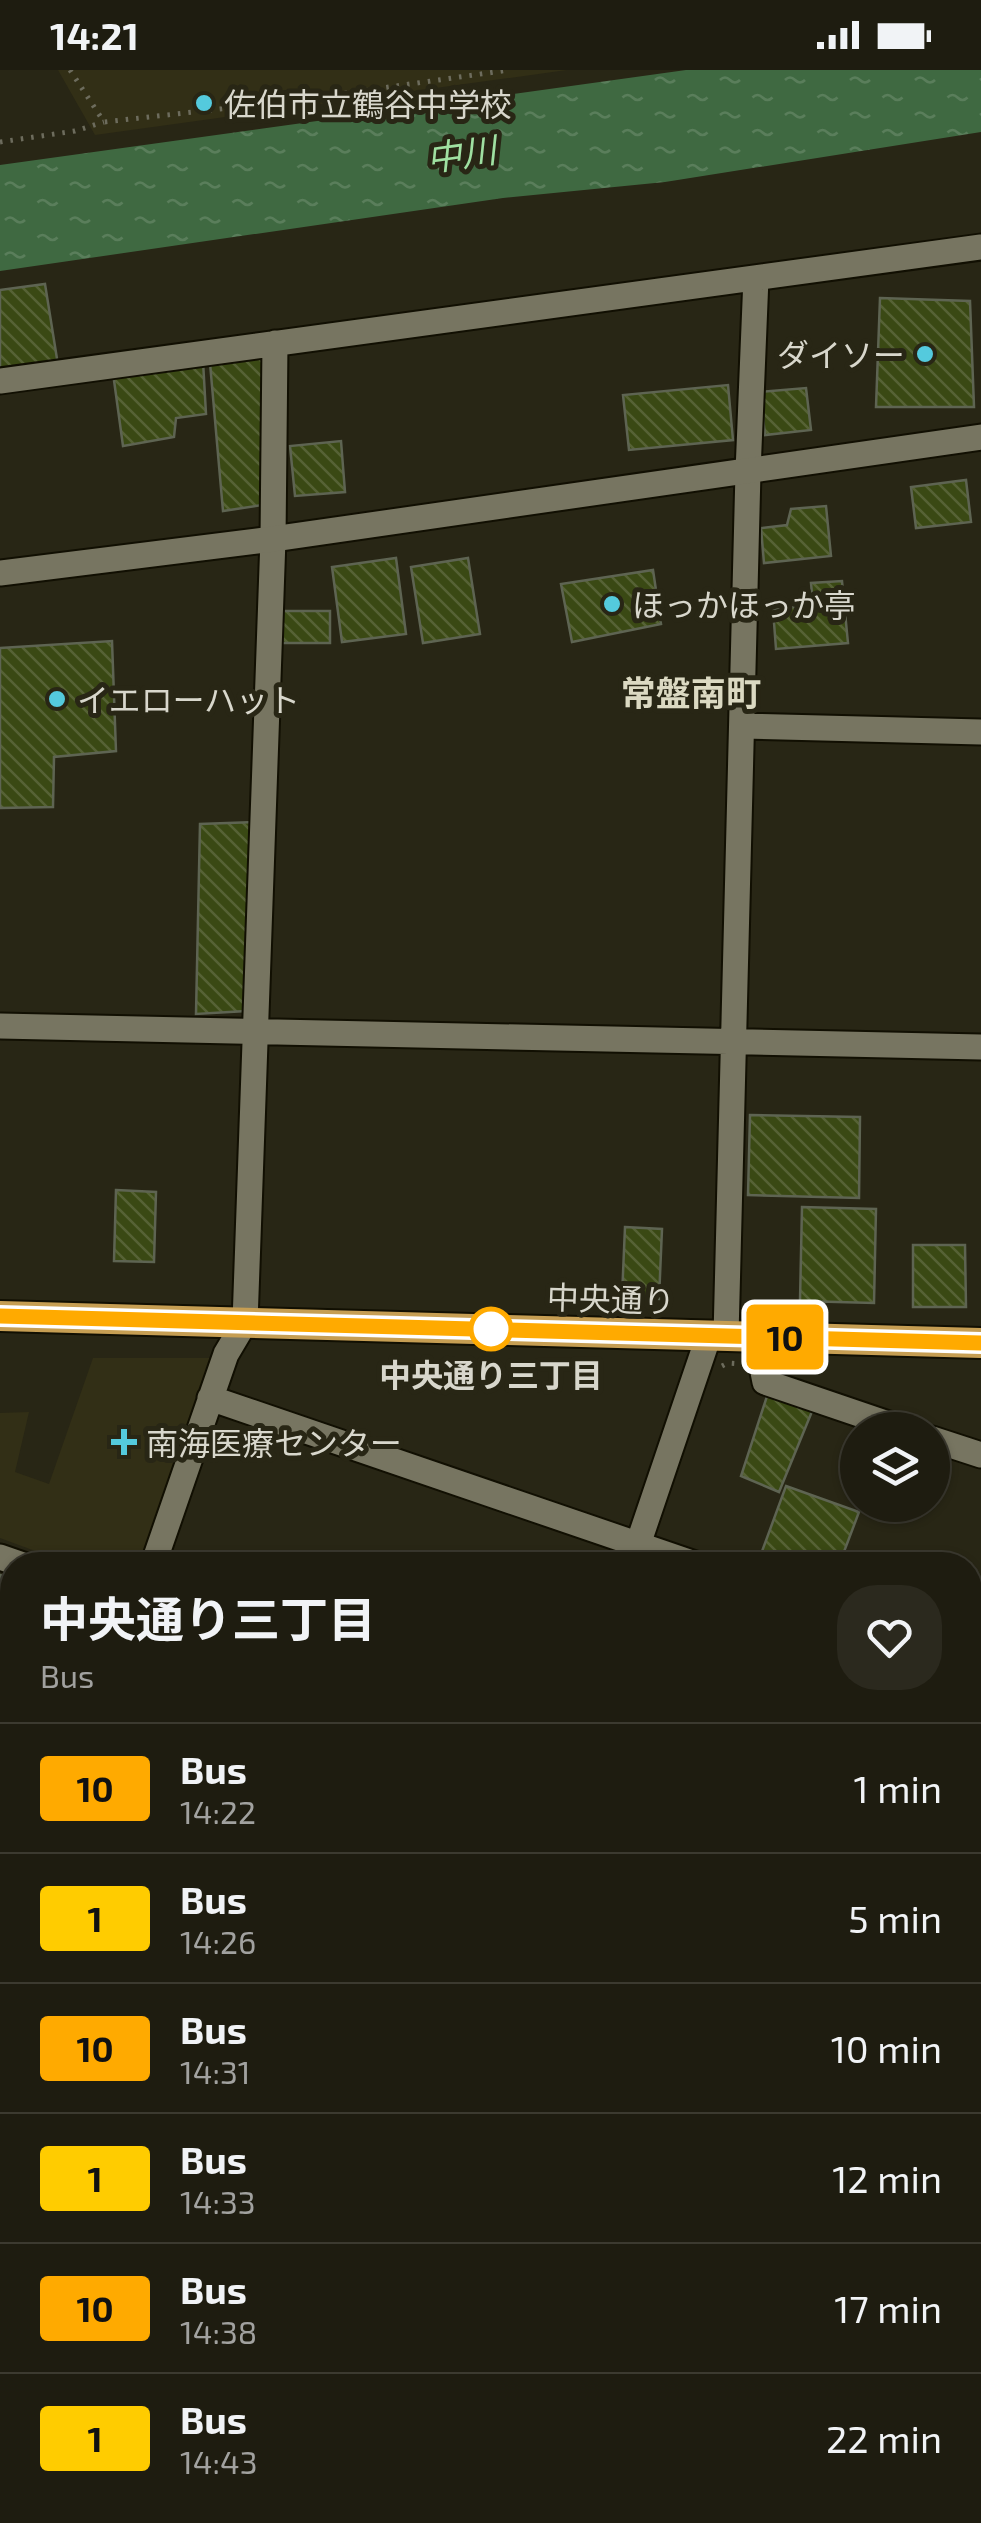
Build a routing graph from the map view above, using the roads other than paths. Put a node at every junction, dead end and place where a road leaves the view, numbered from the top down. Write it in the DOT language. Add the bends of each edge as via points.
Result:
graph roads {
  1 [pos="981,247"];
  2 [pos="756,278"];
  3 [pos="275,343"];
  4 [pos="0,380"];
  5 [pos="981,438"];
  6 [pos="748,472"];
  7 [pos="274,539"];
  8 [pos="0,573"];
  9 [pos="744,726"];
  10 [pos="981,732"];
  11 [pos="0,1026"];
  12 [pos="255,1031"];
  13 [pos="734,1041"];
  14 [pos="981,1047"];
  15 [pos="0,1316"];
  16 [pos="245,1322"];
  17 [pos="730,1336"];
  18 [pos="981,1343"];
  19 [pos="210,1398"];
  20 [pos="853,1412"];
  21 [pos="950,1445"];
  22 [pos="981,1456"];
  23 [pos="157,1552"];
  24 [pos="627,1552"];
  25 [pos="636,1552"];
  1 -- 2 [label="street"];
  2 -- 3 [label="street"];
  2 -- 6 [label="street"];
  3 -- 4 [label="street"];
  3 -- 7 [label="street"];
  5 -- 6 [label="street"];
  6 -- 7 [label="street"];
  6 -- 9 [label="street"];
  7 -- 8 [label="street"];
  7 -- 12 [label="street"];
  9 -- 10 [label="street"];
  9 -- 13 [label="street"];
  11 -- 12 [label="street"];
  12 -- 13 [label="street"];
  12 -- 16 [label="street"];
  13 -- 14 [label="street"];
  13 -- 17 [label="street"];
  15 -- 16 [label="highway, 中央通り"];
  16 -- 17 [label="highway, 中央通り"];
  16 -- 19 [label="street"];
  17 -- 18 [label="highway, 中央通り"];
  17 -- 20 [label="street" via="765,1382"];
  17 -- 25 [label="street"];
  19 -- 23 [label="street"];
  19 -- 24 [label="street"];
  21 -- 22 [label="street"];
}
